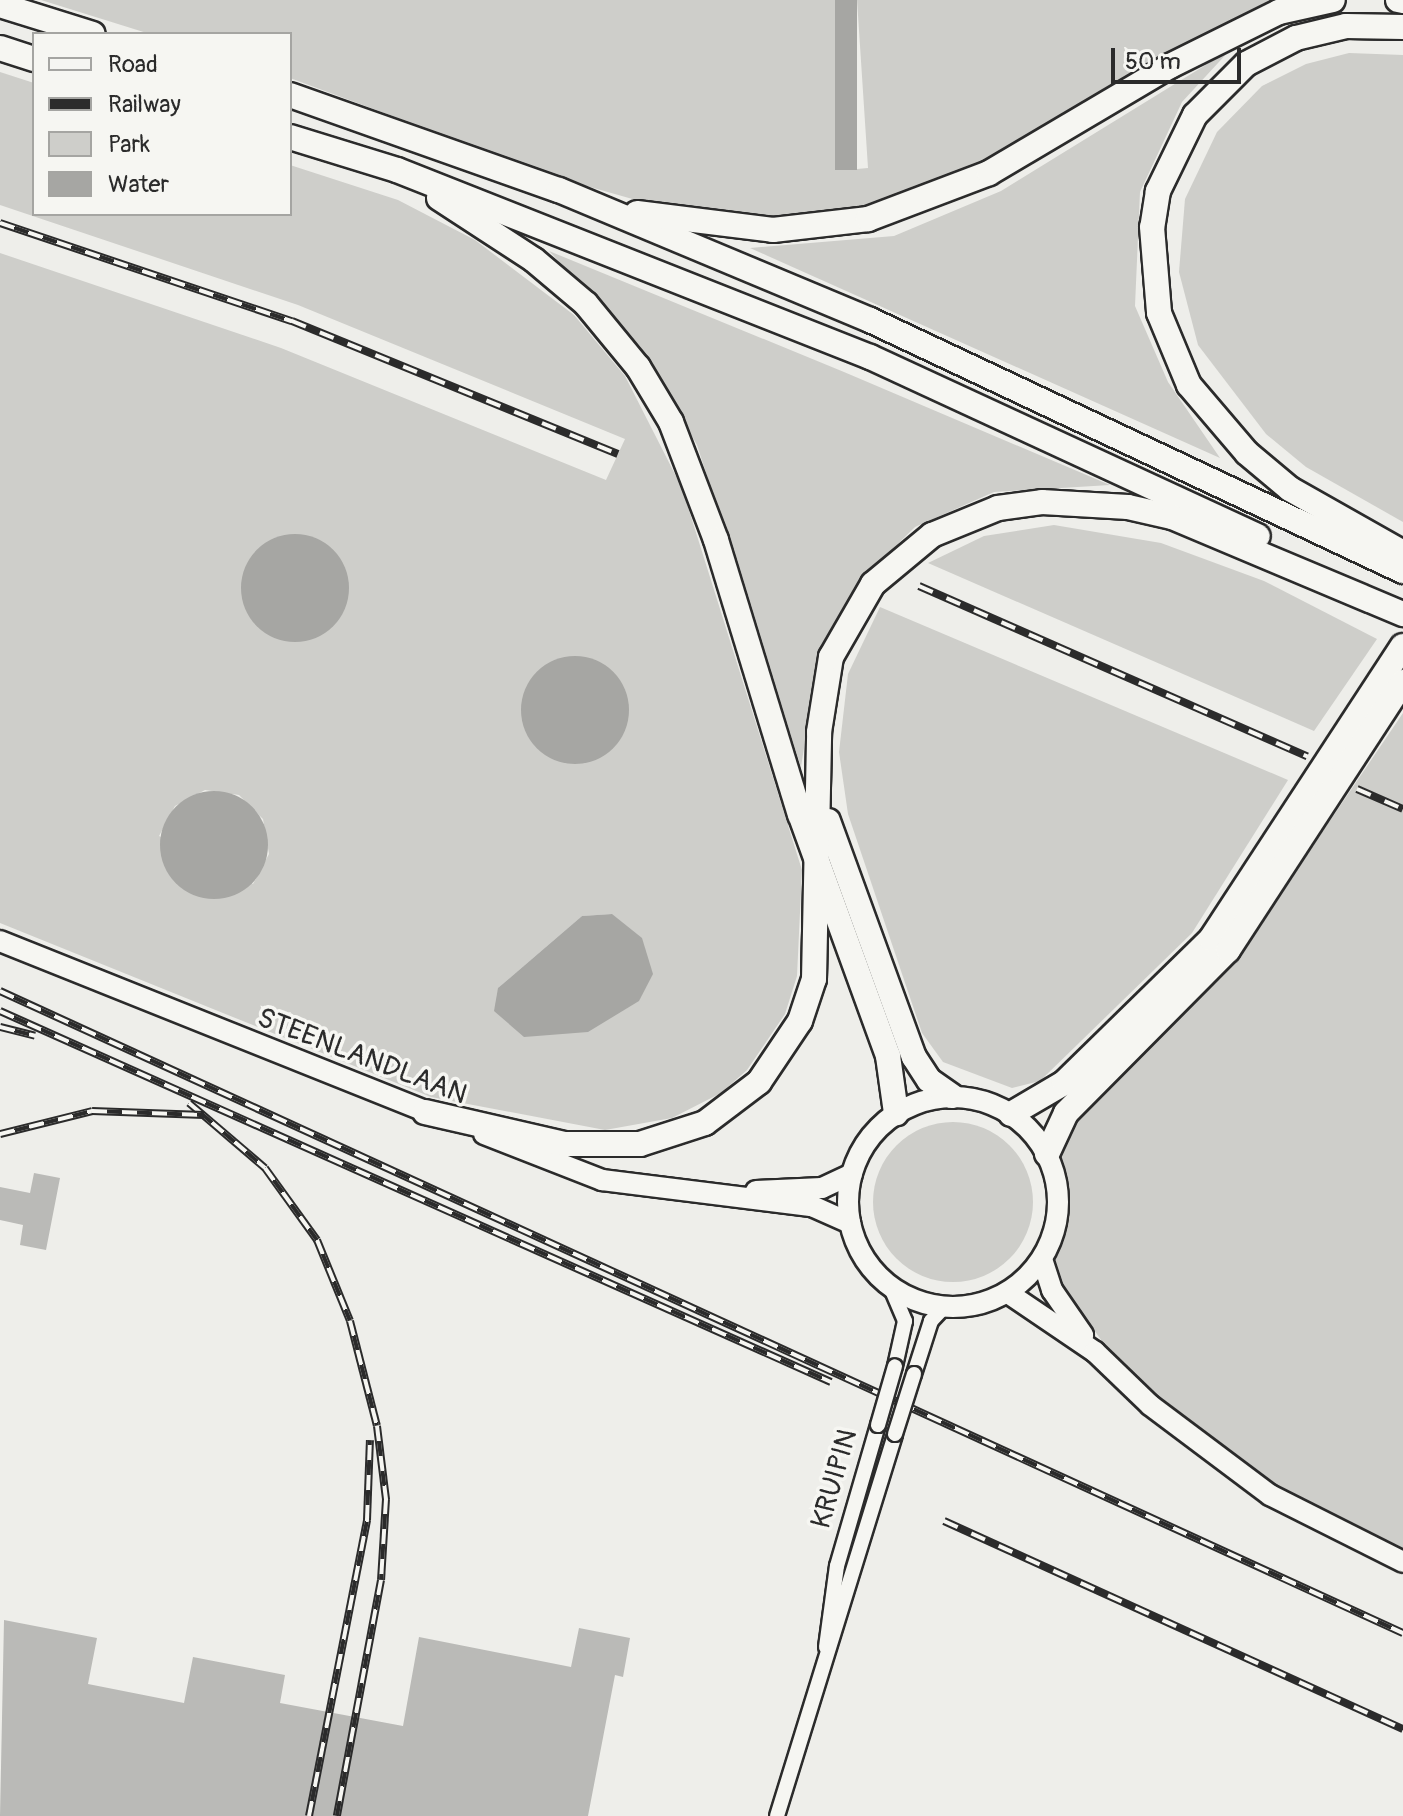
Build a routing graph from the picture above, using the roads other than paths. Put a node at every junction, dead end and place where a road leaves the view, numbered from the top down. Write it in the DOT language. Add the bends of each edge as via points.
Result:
graph roads {
  1 [pos="1333,0"];
  2 [pos="0,5"];
  3 [pos="1403,27"];
  4 [pos="87,32"];
  5 [pos="0,48"];
  6 [pos="32,58"];
  7 [pos="292,96"];
  8 [pos="292,138"];
  9 [pos="397,170"];
  10 [pos="559,190"];
  11 [pos="1403,553"];
  12 [pos="1403,571"];
  13 [pos="1403,612"];
  14 [pos="1403,646"];
  15 [pos="1403,682"];
  16 [pos="1363,726"];
  17 [pos="822,799"];
  18 [pos="819,870"];
  19 [pos="0,941"];
  20 [pos="952,1096"];
  21 [pos="425,1112"];
  22 [pos="896,1113"];
  23 [pos="1011,1114"];
  24 [pos="1047,1154"];
  25 [pos="852,1174"];
  26 [pos="713,1196"];
  27 [pos="850,1223"];
  28 [pos="1042,1259"];
  29 [pos="891,1288"];
  30 [pos="1008,1293"];
  31 [pos="944,1307"];
  32 [pos="1095,1352"];
  33 [pos="1403,1562"];
  34 [pos="821,1691"];
  35 [pos="777,1816"];
  1 -- 10 [label="highway" via="1279,12 1170,66 989,173 868,219 773,230 648,216"];
  2 -- 4 [label="highway"];
  3 -- 11 [label="highway" via="1346,26 1296,38 1246,64 1195,115 1172,156 1158,191 1152,243 1159,313 1189,385 1247,453 1290,489"];
  5 -- 6 [label="highway"];
  7 -- 10 [label="highway"];
  8 -- 9 [label="highway"];
  9 -- 13 [label="highway" via="870,357"];
  9 -- 18 [label="highway" via="534,260 586,304 638,367 697,483"];
  10 -- 12 [label="highway" via="970,365"];
  13 -- 17 [label="highway" via="1172,517 1085,502 987,511 900,556 849,617 823,694"];
  14 -- 16 [label="highway"];
  15 -- 16 [label="highway"];
  16 -- 23 [label="highway" via="1211,939 1064,1083"];
  16 -- 24 [label="highway" via="1228,950 1066,1113"];
  17 -- 18 [label="highway"];
  17 -- 20 [label="highway" via="914,1057 929,1080"];
  18 -- 21 [label="highway" via="814,979 800,1021 759,1082 705,1123 640,1144 605,1147 565,1144"];
  18 -- 22 [label="highway" via="888,1056"];
  19 -- 21 [label="main road, STEENLANDLAAN"];
  20 -- 22 [label="main road"];
  20 -- 23 [label="main road" via="983,1101"];
  21 -- 26 [label="main road, STEENLANDLAAN" via="602,1180"];
  22 -- 25 [label="main road" via="876,1130"];
  23 -- 24 [label="main road"];
  24 -- 28 [label="main road" via="1058,1218"];
  25 -- 26 [label="main road, STEENLANDLAAN" via="808,1190"];
  25 -- 27 [label="main road"];
  26 -- 27 [label="main road, STEENLANDLAAN" via="812,1206"];
  27 -- 29 [label="main road" via="861,1252"];
  28 -- 30 [label="main road"];
  28 -- 32 [label="main road" via="1057,1299"];
  29 -- 31 [label="main road"];
  29 -- 34 [label="street, KRUIPIN, bridge" via="905,1321 837,1566"];
  30 -- 31 [label="main road"];
  30 -- 32 [label="main road"];
  31 -- 34 [label="street, KRUIPIN, bridge" via="931,1321 914,1374"];
  32 -- 33 [label="main road" via="1150,1405 1270,1495"];
  34 -- 35 [label="street, KRUIPIN"];
}
